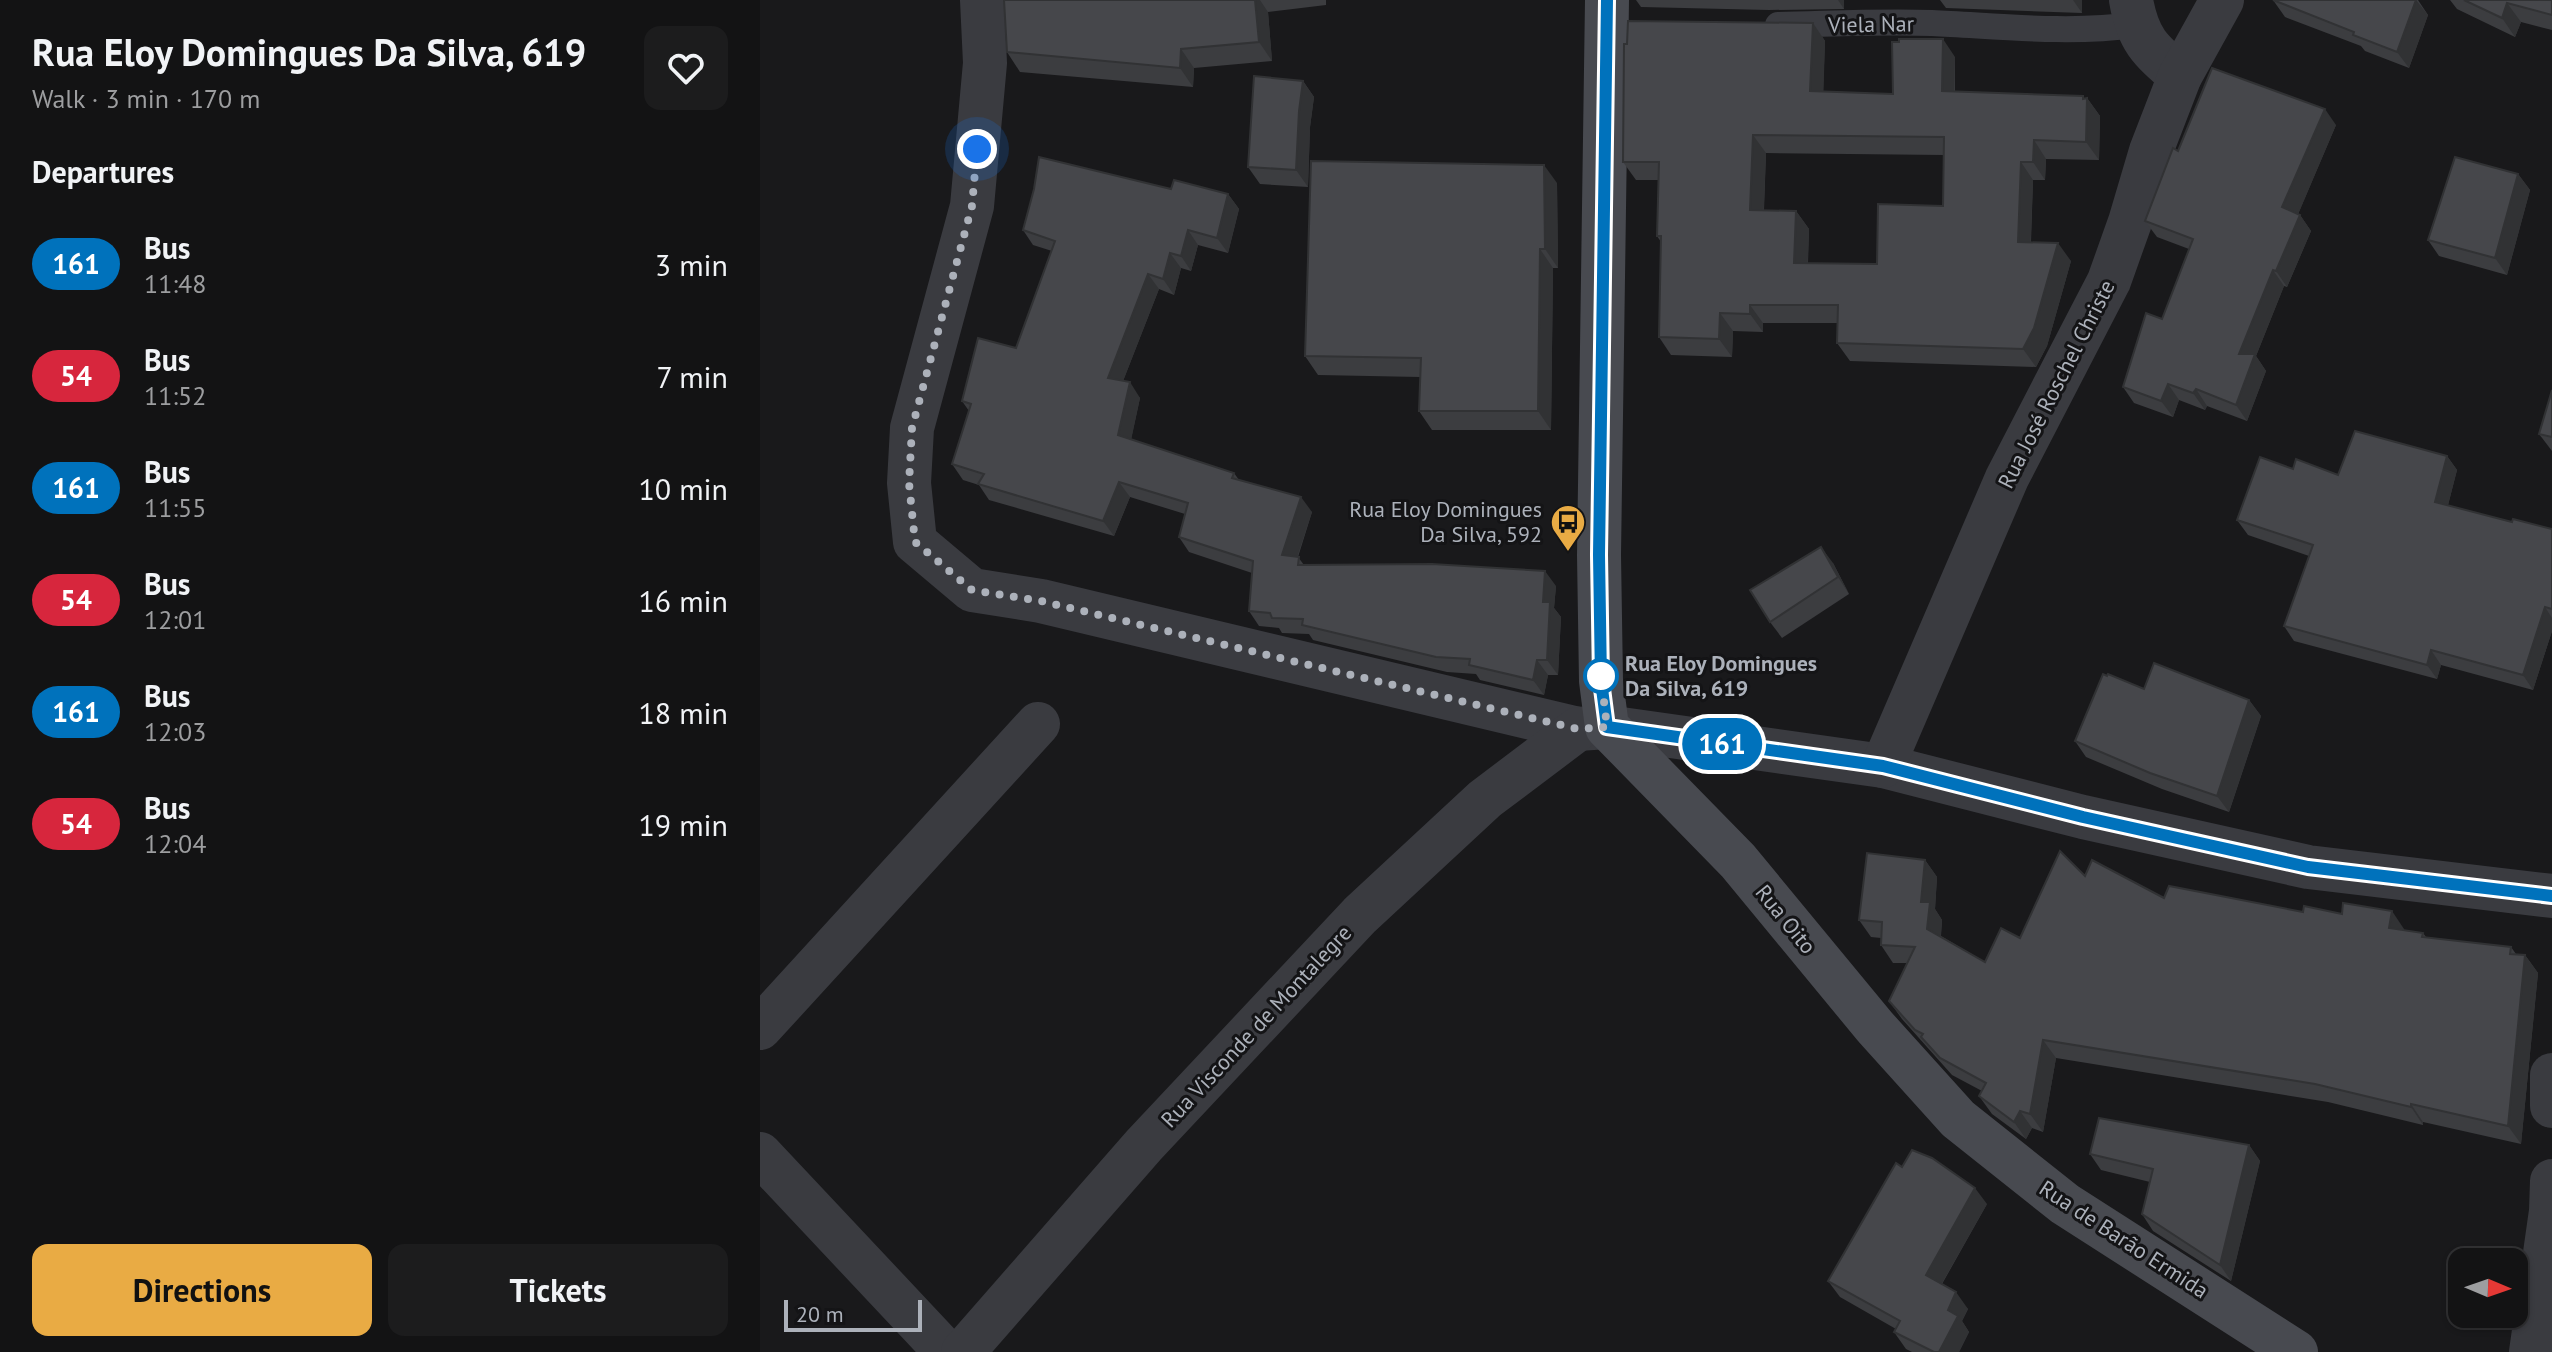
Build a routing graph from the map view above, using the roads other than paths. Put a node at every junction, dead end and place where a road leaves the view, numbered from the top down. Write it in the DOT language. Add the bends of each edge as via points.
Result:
graph roads {
  1 [pos="982,0"];
  2 [pos="2222,0"];
  3 [pos="1867,11"];
  4 [pos="2133,13"];
  5 [pos="1616,15"];
  6 [pos="1754,25"];
  7 [pos="2180,76"];
  8 [pos="1038,724"];
  9 [pos="1592,728"];
  10 [pos="1883,766"];
  11 [pos="2552,896"];
  12 [pos="760,1028"];
  13 [pos="2552,1075"];
  14 [pos="2552,1106"];
  15 [pos="1958,1119"];
  16 [pos="760,1154"];
  17 [pos="2552,1181"];
  18 [pos="946,1352"];
  19 [pos="963,1352"];
  20 [pos="2296,1352"];
  21 [pos="2531,1352"];
  1 -- 9 [label="street" via="985,63 972,206 912,428 909,483 915,542 972,590 1041,601"];
  2 -- 7 [label="street, Rua José Roschel Christe"];
  3 -- 4 [label="lane, Viela Nar" via="1927,23 2111,29"];
  3 -- 6 [label="lane, Viela Nar"];
  4 -- 7 [label="street" via="2150,48"];
  5 -- 9 [label="main road" via="1599,555 1601,681"];
  7 -- 10 [label="street, Rua José Roschel Christe" via="2109,281 2007,478"];
  8 -- 12 [label="street"];
  9 -- 10 [label="street"];
  9 -- 15 [label="main road, Rua Oito" via="1738,861"];
  9 -- 19 [label="street, Rua Visconde de Montalegre" via="1485,799 1360,915 1144,1145"];
  10 -- 11 [label="street" via="2308,867"];
  13 -- 14 [label="street"];
  15 -- 20 [label="main road, Rua de Barão Ermida" via="2065,1204"];
  16 -- 18 [label="street"];
  17 -- 21 [label="street"];
}
